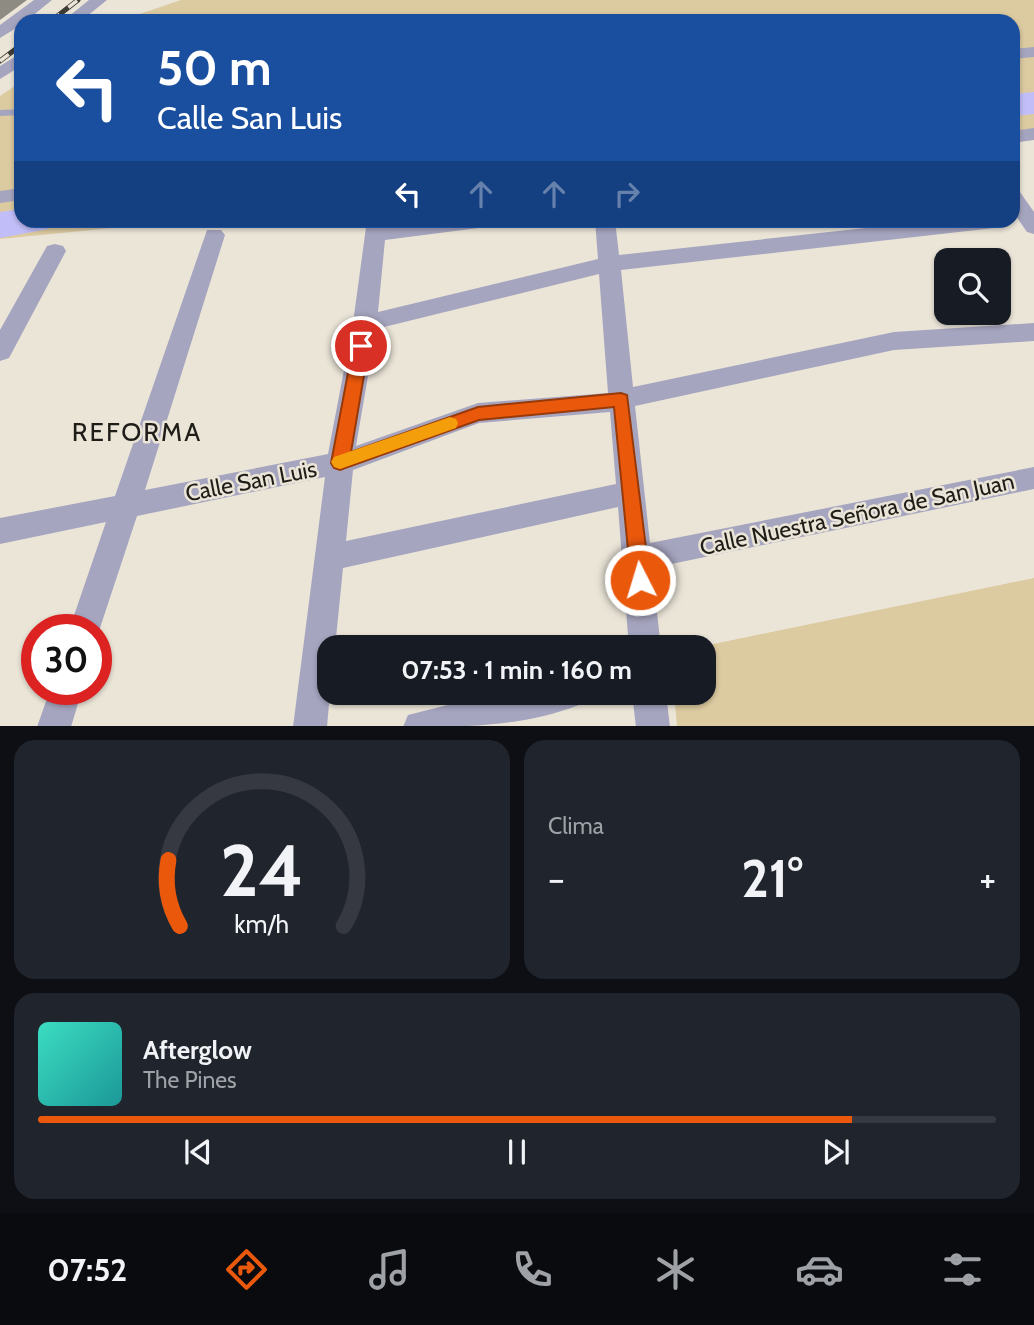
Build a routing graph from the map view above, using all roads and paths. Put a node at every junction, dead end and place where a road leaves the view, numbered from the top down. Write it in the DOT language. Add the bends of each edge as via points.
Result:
graph roads {
  1 [pos="44,0"];
  2 [pos="99,0"];
  3 [pos="25,14"];
  4 [pos="80,14"];
  5 [pos="14,63"];
  6 [pos="0,74"];
  7 [pos="376,228"];
  8 [pos="605,228"];
  9 [pos="931,228"];
  10 [pos="214,235"];
  11 [pos="55,251"];
  12 [pos="608,264"];
  13 [pos="365,323"];
  14 [pos="1034,331"];
  15 [pos="0,352"];
  16 [pos="621,400"];
  17 [pos="340,463"];
  18 [pos="1034,478"];
  19 [pos="632,492"];
  20 [pos="125,506"];
  21 [pos="0,531"];
  22 [pos="329,558"];
  23 [pos="639,558"];
  24 [pos="90,614"];
  25 [pos="644,635"];
  26 [pos="61,705"];
  27 [pos="514,705"];
  28 [pos="650,705"];
  29 [pos="54,726"];
  30 [pos="310,726"];
  31 [pos="420,726"];
  32 [pos="653,726"];
  1 -- 3 [label="street"];
  2 -- 4 [label="street"];
  5 -- 6 [label="street"];
  7 -- 13 [label="street"];
  8 -- 12 [label="street"];
  9 -- 12 [label="street"];
  10 -- 20 [label="street"];
  11 -- 15 [label="street"];
  12 -- 13 [label="street"];
  12 -- 16 [label="street"];
  13 -- 17 [label="street"];
  14 -- 16 [label="street, Calle San Luis" via="894,341"];
  16 -- 17 [label="street, Calle San Luis" via="478,413"];
  16 -- 19 [label="street"];
  17 -- 20 [label="street, Calle San Luis"];
  17 -- 22 [label="street"];
  18 -- 23 [label="street, Calle Nuestra Señora de San Juan"];
  19 -- 22 [label="street"];
  19 -- 23 [label="street"];
  20 -- 21 [label="street, Calle San Luis"];
  20 -- 24 [label="street"];
  22 -- 30 [label="street"];
  23 -- 25 [label="street"];
  26 -- 29 [label="street"];
  27 -- 31 [label="street"];
  28 -- 32 [label="street"];
}
